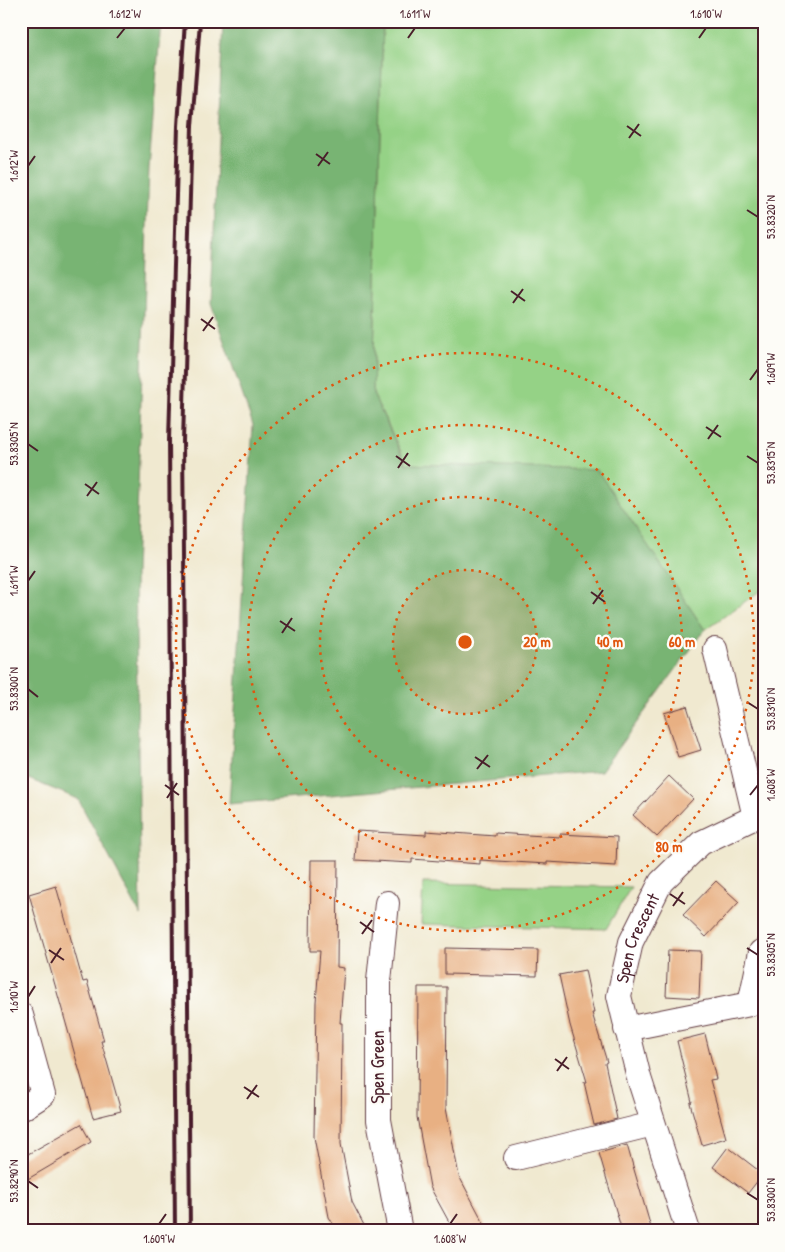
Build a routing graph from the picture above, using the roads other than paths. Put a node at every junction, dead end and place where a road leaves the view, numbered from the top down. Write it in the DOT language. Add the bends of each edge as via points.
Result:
graph roads {
  1 [pos="715,650"];
  2 [pos="759,816"];
  3 [pos="387,902"];
  4 [pos="761,952"];
  5 [pos="21,1015"];
  6 [pos="626,1029"];
  7 [pos="21,1110"];
  8 [pos="653,1124"];
  9 [pos="516,1158"];
  10 [pos="400,1231"];
  11 [pos="688,1231"];
  1 -- 2 [label="street"];
  2 -- 6 [label="street, Spen Crescent" via="701,843 661,882 631,942 618,996"];
  3 -- 10 [label="street, Spen Green" via="379,997 378,1120"];
  4 -- 6 [label="street" via="750,1004"];
  5 -- 7 [label="street" via="43,1095"];
  6 -- 8 [label="street, Spen Crescent"];
  8 -- 9 [label="street"];
  8 -- 11 [label="street, Spen Crescent"];
}
